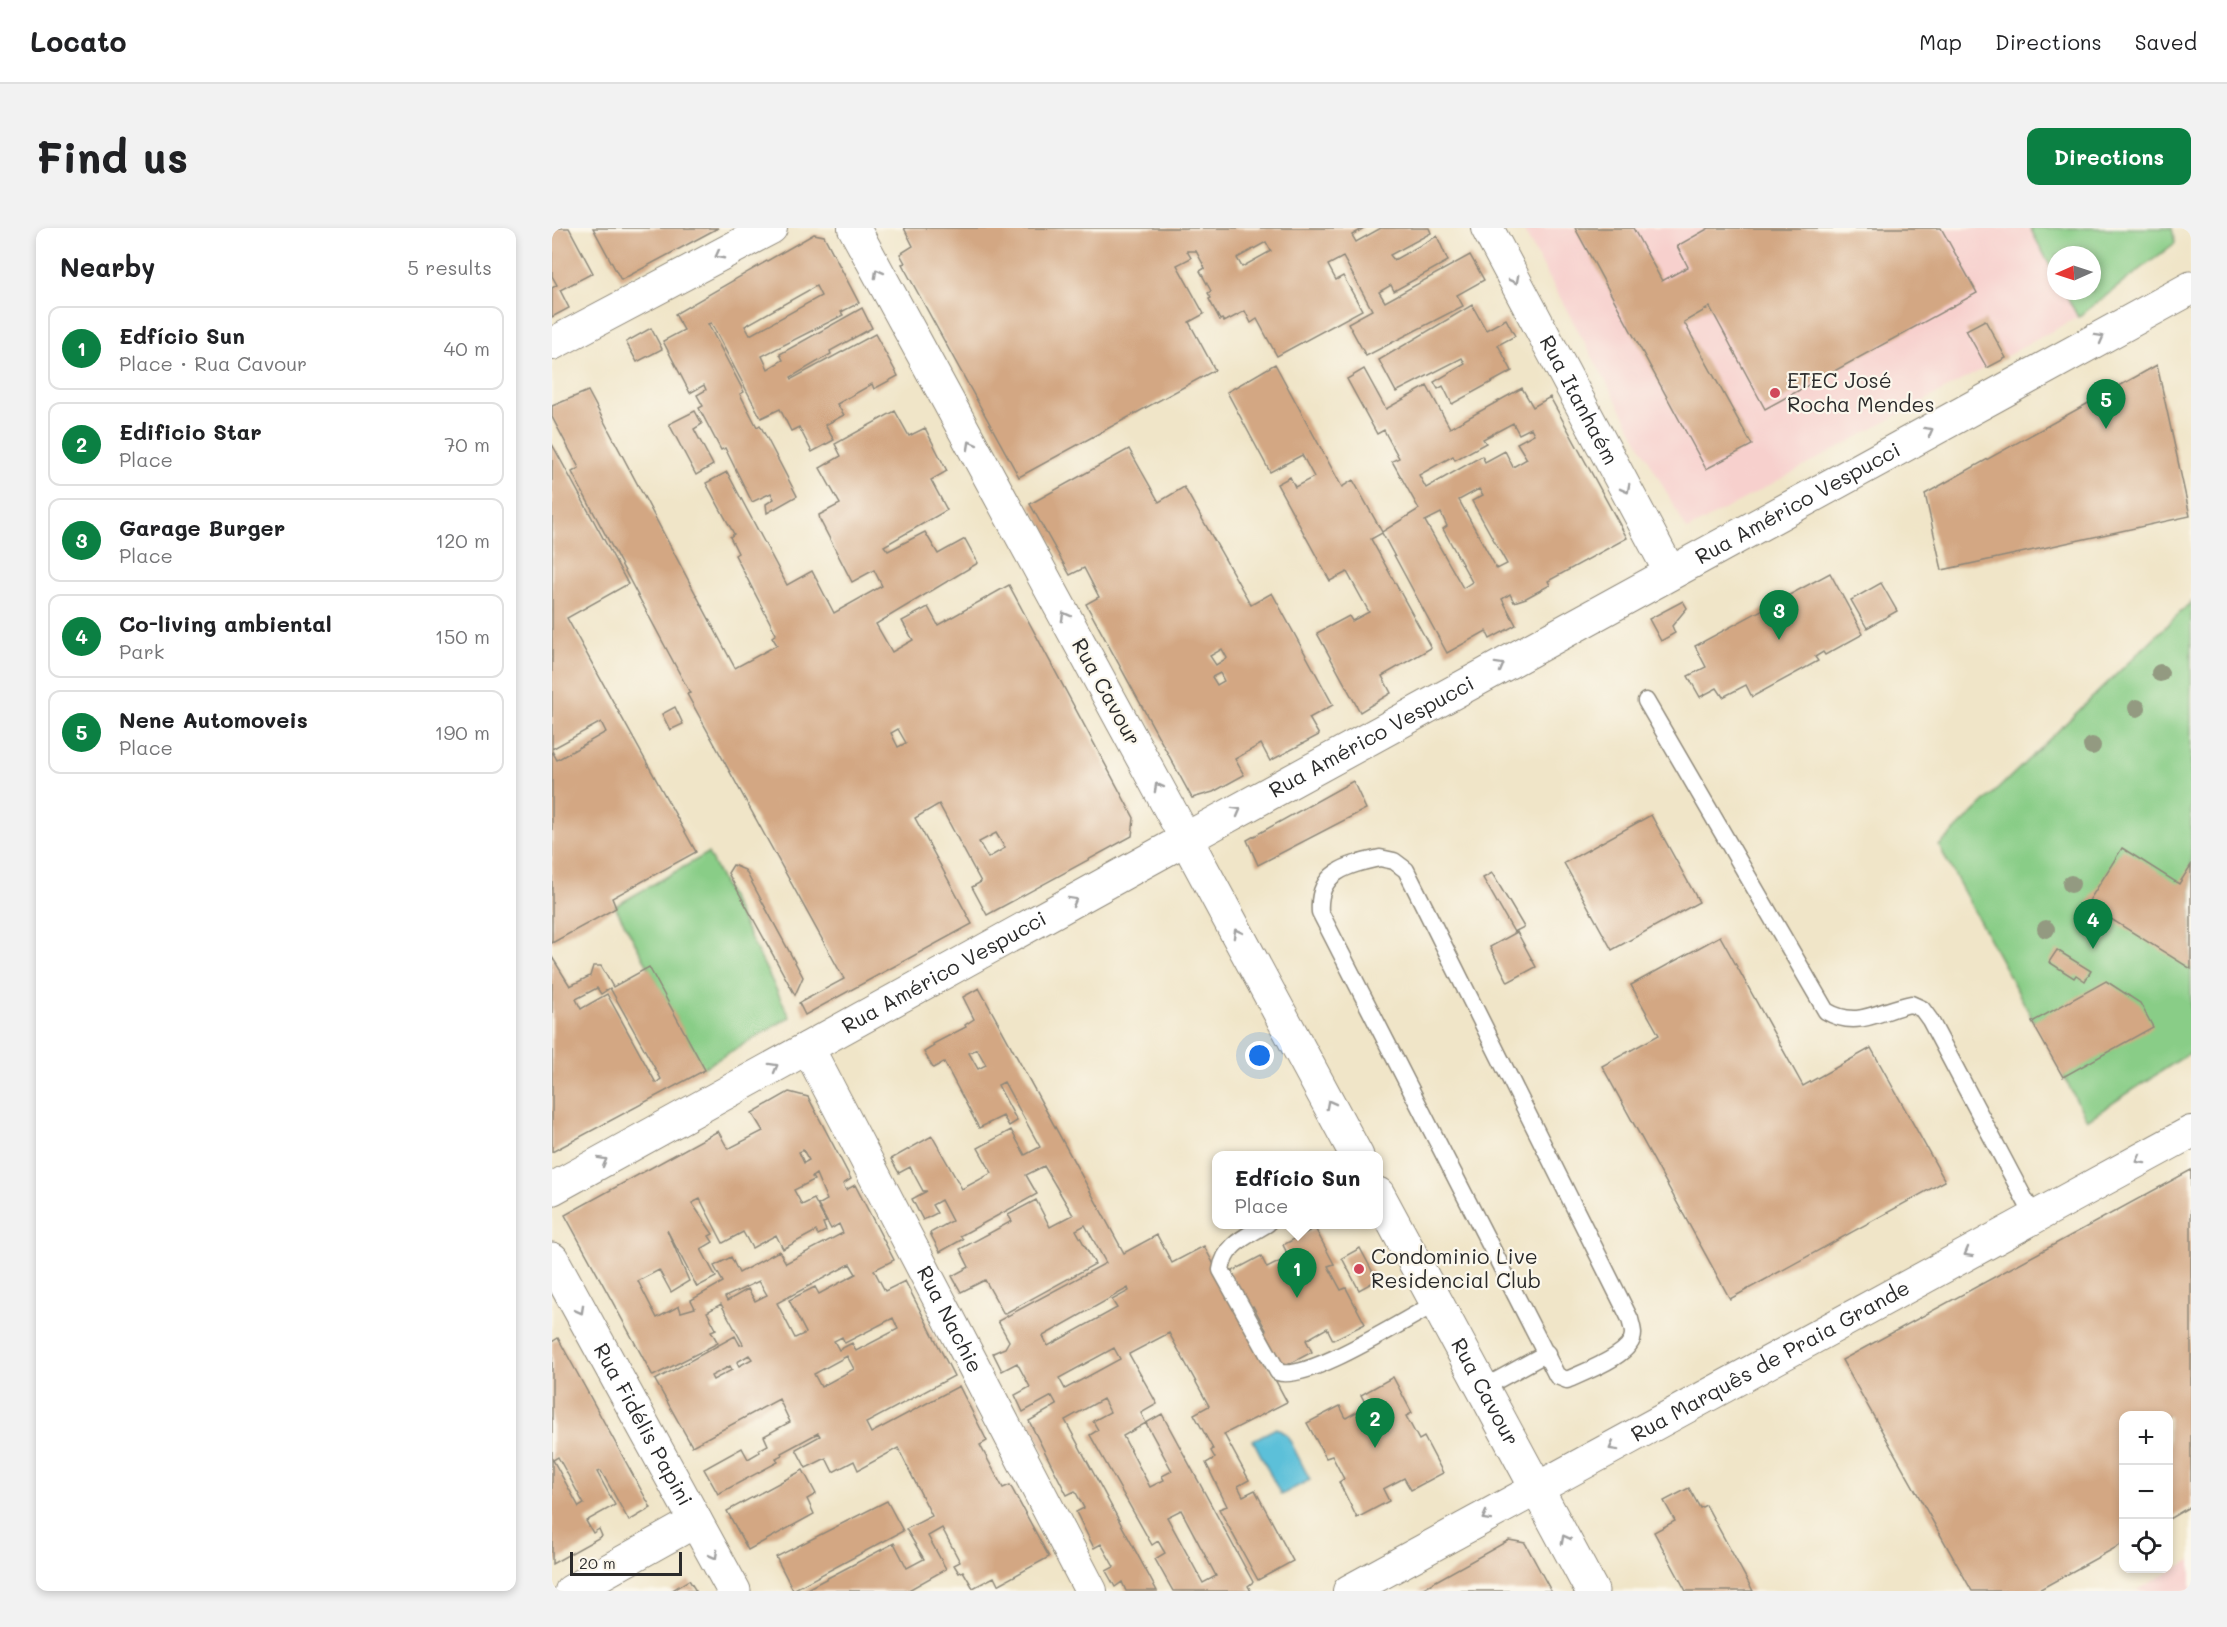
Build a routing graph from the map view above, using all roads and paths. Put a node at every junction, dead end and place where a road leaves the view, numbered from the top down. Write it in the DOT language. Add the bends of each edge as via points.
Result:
graph roads {
  1 [pos="771,228"];
  2 [pos="854,228"];
  3 [pos="1487,228"];
  4 [pos="2191,288"];
  5 [pos="552,344"];
  6 [pos="1670,572"];
  7 [pos="1646,701"];
  8 [pos="1186,839"];
  9 [pos="808,1048"];
  10 [pos="2191,1132"];
  11 [pos="1356,1151"];
  12 [pos="552,1190"];
  13 [pos="1383,1203"];
  14 [pos="2034,1217"];
  15 [pos="1260,1229"];
  16 [pos="552,1259"];
  17 [pos="1437,1303"];
  18 [pos="1547,1353"];
  19 [pos="1483,1388"];
  20 [pos="1537,1489"];
  21 [pos="696,1521"];
  22 [pos="571,1591"];
  23 [pos="734,1591"];
  24 [pos="1091,1591"];
  25 [pos="1349,1591"];
  26 [pos="1592,1591"];
  1 -- 5 [label="street, one-way"];
  8 -- 2 [label="street, Rua Cavour, one-way"];
  3 -- 6 [label="street, Rua Itanhaém, one-way"];
  6 -- 4 [label="street, Rua Américo Vespucci, one-way"];
  8 -- 6 [label="street, Rua Américo Vespucci, one-way"];
  7 -- 14 [label="lane" via="1826,1011 1840,1019 1857,1021 1911,1004 1922,1009"];
  9 -- 8 [label="street, Rua Américo Vespucci, one-way"];
  11 -- 8 [label="street, Rua Cavour, one-way"];
  12 -- 9 [label="street, Rua Américo Vespucci, one-way"];
  9 -- 24 [label="street, Rua Nachie"];
  10 -- 14 [label="street, Rua Marquês de Praia Grande, one-way"];
  13 -- 17 [label="street, Rua Cavour"];
  14 -- 20 [label="street, Rua Marquês de Praia Grande, one-way"];
  15 -- 17 [label="lane" via="1231,1246 1221,1270 1278,1372 1292,1374 1323,1364"];
  16 -- 21 [label="street, Rua Fidélis Papini, one-way"];
  17 -- 19 [label="street, Rua Cavour"];
  18 -- 18 [label="lane" via="1320,912 1323,883 1365,861 1394,861 1406,870 1630,1320 1633,1335 1629,1347 1567,1380 1557,1376"];
  18 -- 19 [label="lane"];
  19 -- 20 [label="street, Rua Cavour"];
  20 -- 25 [label="street, Rua Marquês de Praia Grande, one-way"];
  26 -- 20 [label="street, Rua Cavour, one-way"];
  21 -- 22 [label="street"];
  21 -- 23 [label="street, Rua Fidélis Papini, one-way"];
}
